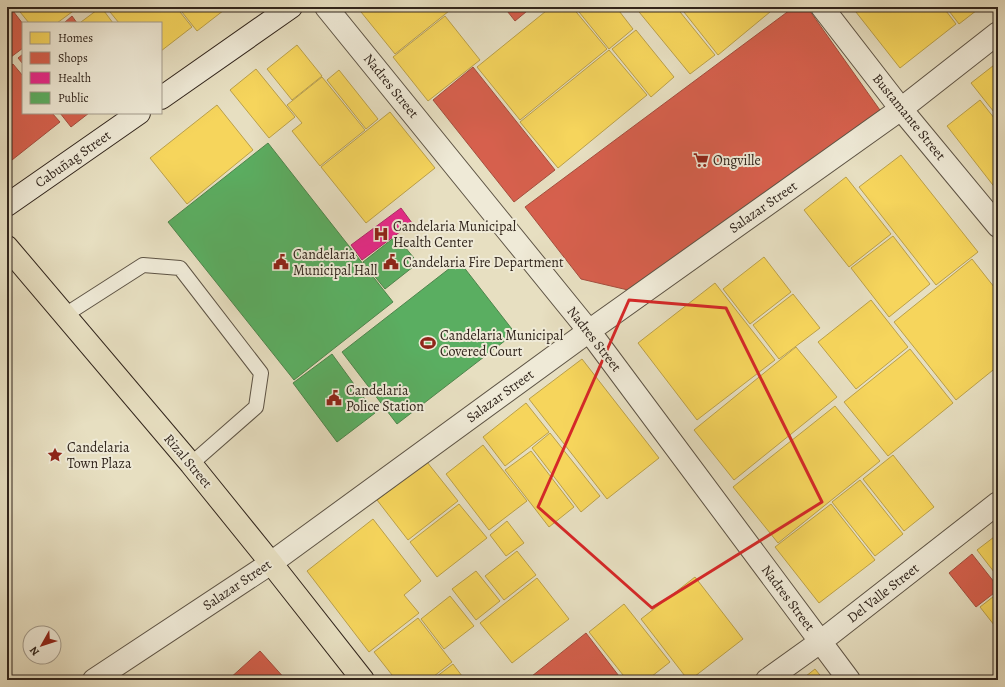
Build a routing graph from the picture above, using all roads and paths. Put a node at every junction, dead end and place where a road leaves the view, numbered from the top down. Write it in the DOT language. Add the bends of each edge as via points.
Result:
graph roads {
  1 [pos="291,7"];
  2 [pos="326,7"];
  3 [pos="822,7"];
  4 [pos="998,33"];
  5 [pos="162,97"];
  6 [pos="901,109"];
  7 [pos="138,114"];
  8 [pos="7,205"];
  9 [pos="998,226"];
  10 [pos="7,247"];
  11 [pos="65,315"];
  12 [pos="589,331"];
  13 [pos="191,464"];
  14 [pos="998,503"];
  15 [pos="271,563"];
  16 [pos="820,642"];
  17 [pos="94,680"];
  18 [pos="363,680"];
  19 [pos="767,680"];
  20 [pos="849,680"];
  1 -- 5 [label="street"];
  2 -- 12 [label="street, Nadres Street"];
  3 -- 6 [label="street, Bustamante Street"];
  4 -- 6 [label="street, Salazar Street"];
  6 -- 9 [label="street, Bustamante Street"];
  6 -- 12 [label="street, Salazar Street"];
  7 -- 8 [label="street, Cabuñag Street"];
  10 -- 11 [label="main road, Rizal Street"];
  11 -- 13 [label="main road, Rizal Street"];
  11 -- 13 [label="lane" via="143,265 180,268 261,373 256,406"];
  12 -- 15 [label="street, Salazar Street"];
  12 -- 16 [label="street, Nadres Street"];
  13 -- 15 [label="main road, Rizal Street"];
  14 -- 16 [label="street, Del Valle Street"];
  15 -- 17 [label="street, Salazar Street"];
  15 -- 18 [label="main road, Rizal Street"];
  16 -- 19 [label="street, Del Valle Street"];
  16 -- 20 [label="street, Nadres Street"];
}
